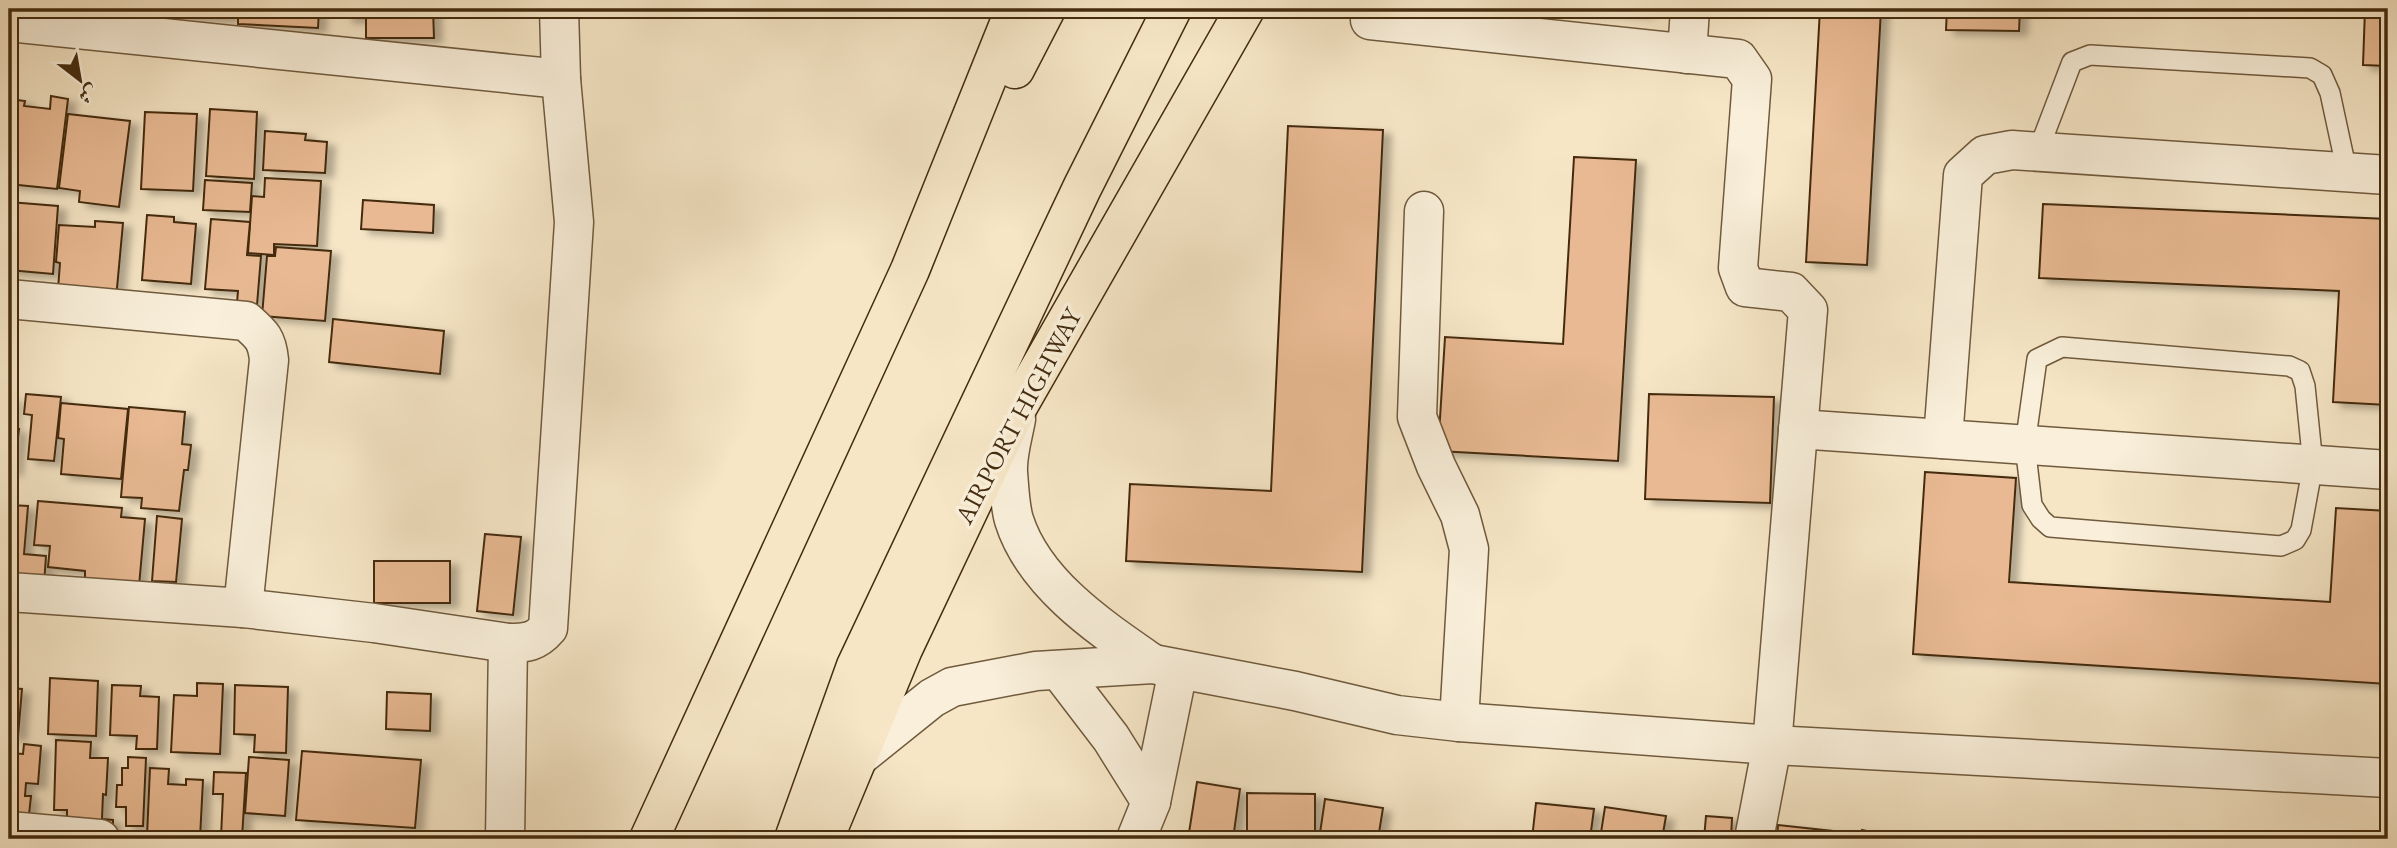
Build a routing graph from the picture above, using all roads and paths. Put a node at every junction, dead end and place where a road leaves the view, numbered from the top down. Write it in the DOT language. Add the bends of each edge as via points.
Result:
graph roads {
  1 [pos="559,9"];
  2 [pos="1015,9"];
  3 [pos="1046,9"];
  4 [pos="1172,9"];
  5 [pos="1245,9"];
  6 [pos="1690,9"];
  7 [pos="1370,20"];
  8 [pos="9,22"];
  9 [pos="1687,54"];
  10 [pos="561,79"];
  11 [pos="2038,151"];
  12 [pos="2347,172"];
  13 [pos="2388,175"];
  14 [pos="1424,211"];
  15 [pos="910,270"];
  16 [pos="9,299"];
  17 [pos="1017,408"];
  18 [pos="1798,429"];
  19 [pos="1943,439"];
  20 [pos="2025,445"];
  21 [pos="2313,465"];
  22 [pos="2388,470"];
  23 [pos="9,592"];
  24 [pos="243,608"];
  25 [pos="508,643"];
  26 [pos="1165,667"];
  27 [pos="1059,670"];
  28 [pos="1459,722"];
  29 [pos="1772,745"];
  30 [pos="861,755"];
  31 [pos="2388,778"];
  32 [pos="1151,802"];
  33 [pos="9,831"];
  34 [pos="100,839"];
  35 [pos="505,839"];
  36 [pos="649,839"];
  37 [pos="794,839"];
  38 [pos="824,839"];
  39 [pos="1136,839"];
  40 [pos="1754,839"];
  1 -- 10 [label="street"];
  2 -- 15 [label="highway"];
  3 -- 15 [label="highway"];
  4 -- 37 [label="highway" via="1082,188 856,666"];
  5 -- 17 [label="highway, AIRPORT HIGHWAY"];
  6 -- 9 [label="street"];
  7 -- 9 [label="street"];
  8 -- 10 [label="street"];
  9 -- 18 [label="street" via="1738,59 1752,79 1738,268 1745,286 1791,292 1808,310"];
  10 -- 25 [label="street" via="574,222 548,628 528,643"];
  11 -- 12 [label="street"];
  11 -- 12 [label="lane" via="2072,62 2090,55 2310,68 2322,75 2330,93"];
  11 -- 19 [label="street" via="1985,155 1963,176"];
  12 -- 13 [label="street"];
  14 -- 28 [label="street" via="1418,417 1460,515 1469,549"];
  15 -- 36 [label="highway"];
  16 -- 24 [label="street" via="246,321 260,333 269,360"];
  17 -- 26 [label="street" via="1008,471 1015,520 1028,548 1055,588 1113,636"];
  17 -- 30 [label="highway, AIRPORT HIGHWAY" via="903,649"];
  18 -- 19 [label="street"];
  18 -- 29 [label="street"];
  19 -- 20 [label="street"];
  20 -- 21 [label="street"];
  20 -- 21 [label="lane" via="2032,505 2050,527 2281,546 2295,540 2301,530"];
  20 -- 21 [label="lane" via="2037,359 2062,347 2289,366 2300,371"];
  21 -- 22 [label="street"];
  23 -- 24 [label="street"];
  24 -- 25 [label="street"];
  25 -- 35 [label="street"];
  26 -- 27 [label="street"];
  26 -- 28 [label="street" via="1397,715"];
  26 -- 32 [label="street"];
  27 -- 30 [label="street" via="952,687"];
  27 -- 32 [label="street" via="1111,738"];
  28 -- 29 [label="street"];
  29 -- 31 [label="street"];
  29 -- 40 [label="street"];
  30 -- 38 [label="highway, AIRPORT HIGHWAY"];
  32 -- 39 [label="street"];
  33 -- 34 [label="street"];
}
